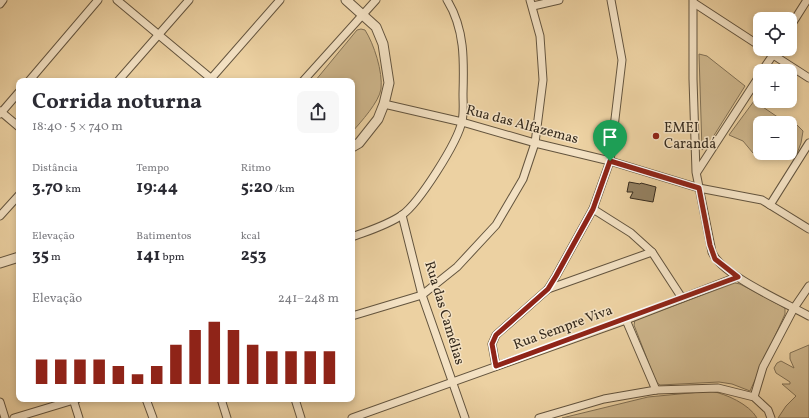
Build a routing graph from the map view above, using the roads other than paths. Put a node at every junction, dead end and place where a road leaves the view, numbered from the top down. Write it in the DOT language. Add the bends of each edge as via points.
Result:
graph roads {
  1 [pos="3,0"];
  2 [pos="98,0"];
  3 [pos="117,0"];
  4 [pos="189,0"];
  5 [pos="280,0"];
  6 [pos="346,0"];
  7 [pos="376,0"];
  8 [pos="447,0"];
  9 [pos="559,0"];
  10 [pos="611,0"];
  11 [pos="807,0"];
  12 [pos="694,2"];
  13 [pos="532,3"];
  14 [pos="0,4"];
  15 [pos="364,15"];
  16 [pos="797,16"];
  17 [pos="159,35"];
  18 [pos="753,41"];
  19 [pos="780,56"];
  20 [pos="32,78"];
  21 [pos="121,78"];
  22 [pos="209,78"];
  23 [pos="213,78"];
  24 [pos="306,78"];
  25 [pos="809,78"];
  26 [pos="753,86"];
  27 [pos="16,95"];
  28 [pos="384,104"];
  29 [pos="1,112"];
  30 [pos="462,122"];
  31 [pos="16,124"];
  32 [pos="535,143"];
  33 [pos="809,143"];
  34 [pos="355,145"];
  35 [pos="610,161"];
  36 [pos="696,172"];
  37 [pos="699,188"];
  38 [pos="16,197"];
  39 [pos="770,205"];
  40 [pos="593,209"];
  41 [pos="402,215"];
  42 [pos="0,216"];
  43 [pos="809,229"];
  44 [pos="355,236"];
  45 [pos="652,252"];
  46 [pos="16,258"];
  47 [pos="0,263"];
  48 [pos="738,277"];
  49 [pos="809,286"];
  50 [pos="548,289"];
  51 [pos="422,295"];
  52 [pos="682,298"];
  53 [pos="794,308"];
  54 [pos="355,315"];
  55 [pos="809,316"];
  56 [pos="626,320"];
  57 [pos="496,366"];
  58 [pos="452,382"];
  59 [pos="656,390"];
  60 [pos="754,397"];
  61 [pos="0,402"];
  62 [pos="65,402"];
  63 [pos="75,402"];
  64 [pos="147,402"];
  65 [pos="222,402"];
  66 [pos="296,402"];
  67 [pos="5,418"];
  68 [pos="14,418"];
  69 [pos="78,418"];
  70 [pos="153,418"];
  71 [pos="227,418"];
  72 [pos="301,418"];
  73 [pos="352,418"];
  74 [pos="465,418"];
  75 [pos="539,418"];
  76 [pos="772,418"];
  1 -- 14 [label="street"];
  2 -- 20 [label="street"];
  3 -- 17 [label="street"];
  4 -- 17 [label="street"];
  5 -- 23 [label="street"];
  6 -- 15 [label="street"];
  7 -- 15 [label="street"];
  8 -- 30 [label="street" via="460,30 464,60"];
  9 -- 13 [label="street"];
  10 -- 35 [label="street" via="622,60"];
  11 -- 16 [label="street"];
  12 -- 18 [label="street"];
  12 -- 36 [label="street"];
  13 -- 32 [label="street" via="540,36 543,80"];
  15 -- 24 [label="street"];
  15 -- 28 [label="street" via="376,27 383,44 389,82"];
  17 -- 21 [label="street"];
  17 -- 22 [label="street"];
  19 -- 25 [label="street"];
  26 -- 36 [label="street"];
  27 -- 29 [label="street"];
  28 -- 30 [label="street, Rua das Alfazemas"];
  28 -- 34 [label="street" via="378,119"];
  29 -- 31 [label="street"];
  30 -- 32 [label="street, Rua das Alfazemas"];
  30 -- 41 [label="street" via="446,158 420,196"];
  32 -- 35 [label="street, Rua das Alfazemas"];
  32 -- 51 [label="street" via="523,179 496,225 458,267"];
  33 -- 39 [label="street"];
  35 -- 37 [label="street, Rua das Alfazemas"];
  35 -- 40 [label="street"];
  36 -- 37 [label="street"];
  37 -- 39 [label="street, Rua das Alfazemas" via="762,200"];
  37 -- 48 [label="street" via="715,259"];
  38 -- 42 [label="street"];
  39 -- 43 [label="street, Rua das Alfazemas"];
  40 -- 45 [label="street" via="631,233"];
  40 -- 50 [label="street"];
  41 -- 44 [label="street"];
  41 -- 51 [label="street, Rua das Camélias"];
  45 -- 50 [label="street"];
  45 -- 52 [label="street"];
  46 -- 47 [label="street"];
  48 -- 52 [label="street, Rua Sempre Viva"];
  48 -- 53 [label="street"];
  49 -- 53 [label="street"];
  50 -- 57 [label="street" via="496,335 492,344"];
  51 -- 54 [label="street"];
  51 -- 58 [label="street, Rua das Camélias"];
  52 -- 56 [label="street, Rua Sempre Viva"];
  53 -- 55 [label="street"];
  53 -- 60 [label="street" via="763,367"];
  56 -- 57 [label="street, Rua Sempre Viva"];
  56 -- 59 [label="street"];
  57 -- 58 [label="street, Rua Sempre Viva"];
  58 -- 73 [label="street, Rua Sempre Viva"];
  58 -- 74 [label="street, Rua das Camélias"];
  59 -- 60 [label="street" via="718,388"];
  59 -- 75 [label="street" via="604,399"];
  60 -- 76 [label="street" via="768,410"];
  61 -- 67 [label="street"];
  62 -- 68 [label="street"];
  63 -- 69 [label="street"];
  64 -- 70 [label="street"];
  65 -- 71 [label="street"];
  66 -- 72 [label="street"];
}
